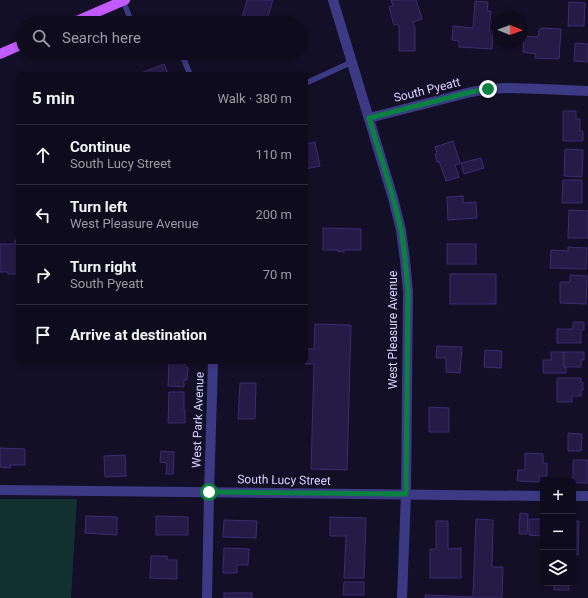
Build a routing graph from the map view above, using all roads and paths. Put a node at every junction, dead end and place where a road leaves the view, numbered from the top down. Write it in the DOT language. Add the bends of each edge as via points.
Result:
graph roads {
  1 [pos="124,0"];
  2 [pos="333,0"];
  3 [pos="88,16"];
  4 [pos="130,16"];
  5 [pos="16,47"];
  6 [pos="0,54"];
  7 [pos="184,60"];
  8 [pos="352,62"];
  9 [pos="189,72"];
  10 [pos="308,82"];
  11 [pos="588,91"];
  12 [pos="369,118"];
  13 [pos="213,364"];
  14 [pos="0,490"];
  15 [pos="209,492"];
  16 [pos="406,494"];
  17 [pos="540,496"];
  18 [pos="576,496"];
  19 [pos="588,496"];
  20 [pos="207,598"];
  21 [pos="402,598"];
  1 -- 3 [label="main road"];
  1 -- 4 [label="lane"];
  2 -- 8 [label="street, West Pleasure Avenue"];
  5 -- 6 [label="main road"];
  7 -- 9 [label="lane"];
  8 -- 10 [label="lane"];
  8 -- 12 [label="street, West Pleasure Avenue"];
  11 -- 12 [label="street, South Pyeatt" via="488,89"];
  12 -- 16 [label="street, West Pleasure Avenue" via="401,230 405,260 408,292"];
  13 -- 15 [label="street, West Park Avenue"];
  14 -- 15 [label="street, South Lucy Street"];
  15 -- 16 [label="street, South Lucy Street"];
  15 -- 20 [label="street, West Park Avenue"];
  16 -- 17 [label="street, South Lucy Street"];
  16 -- 21 [label="street, West Pleasure Avenue"];
  18 -- 19 [label="street"];
}
